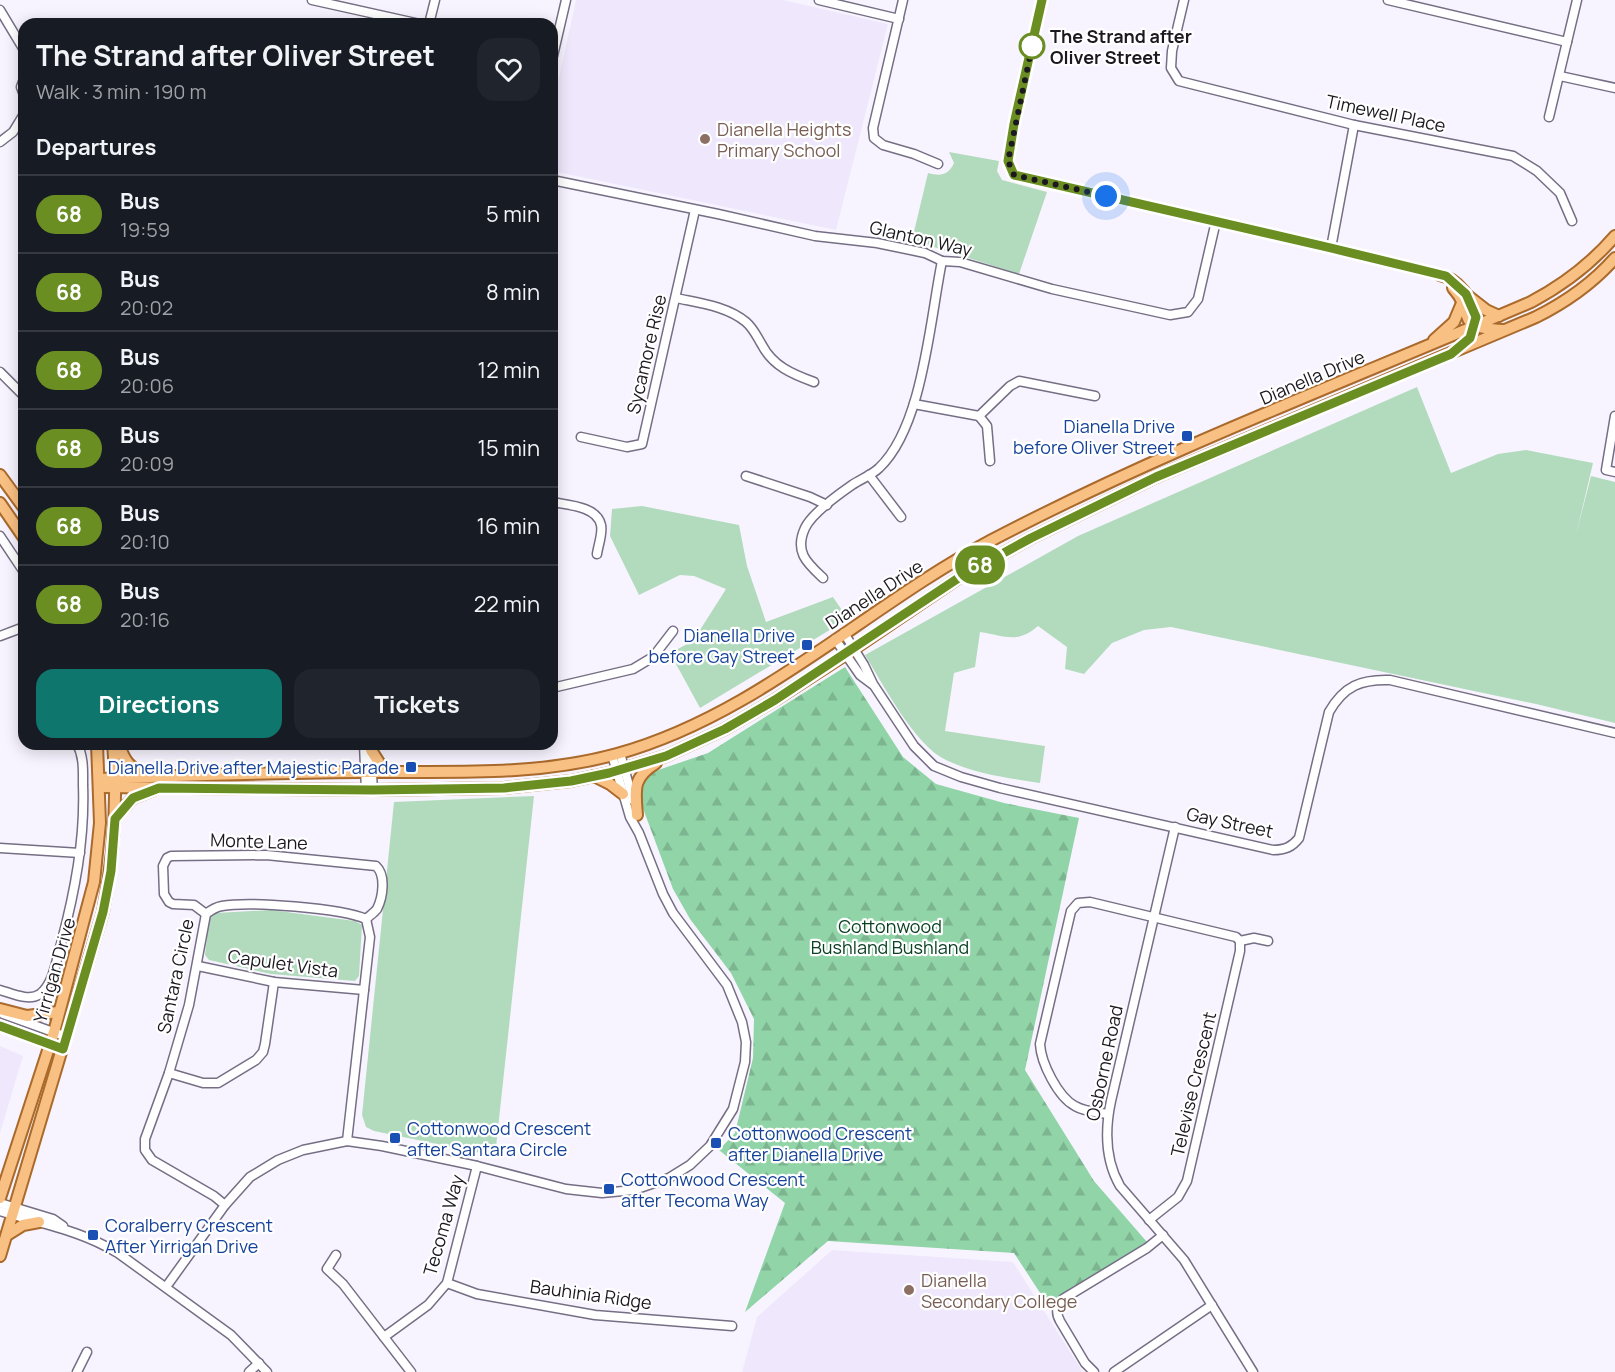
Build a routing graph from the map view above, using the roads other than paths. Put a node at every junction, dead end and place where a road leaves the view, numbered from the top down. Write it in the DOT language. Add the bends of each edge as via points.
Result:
graph roads {
  1 [pos="312,0"];
  2 [pos="435,0"];
  3 [pos="566,0"];
  4 [pos="819,0"];
  5 [pos="903,0"];
  6 [pos="1042,0"];
  7 [pos="1184,0"];
  8 [pos="1388,0"];
  9 [pos="1577,0"];
  10 [pos="0,10"];
  11 [pos="393,18"];
  12 [pos="430,18"];
  13 [pos="899,19"];
  14 [pos="558,34"];
  15 [pos="18,40"];
  16 [pos="1567,42"];
  17 [pos="1560,76"];
  18 [pos="1615,88"];
  19 [pos="1550,117"];
  20 [pos="18,124"];
  21 [pos="1354,125"];
  22 [pos="0,142"];
  23 [pos="938,164"];
  24 [pos="558,181"];
  25 [pos="695,210"];
  26 [pos="1216,221"];
  27 [pos="1572,221"];
  28 [pos="1615,236"];
  29 [pos="1331,248"];
  30 [pos="1615,258"];
  31 [pos="942,261"];
  32 [pos="1440,275"];
  33 [pos="676,298"];
  34 [pos="1464,298"];
  35 [pos="1499,316"];
  36 [pos="1474,327"];
  37 [pos="1506,330"];
  38 [pos="1425,347"];
  39 [pos="1451,354"];
  40 [pos="0,372"];
  41 [pos="814,382"];
  42 [pos="18,390"];
  43 [pos="1095,396"];
  44 [pos="914,404"];
  45 [pos="979,416"];
  46 [pos="1615,416"];
  47 [pos="581,437"];
  48 [pos="990,461"];
  49 [pos="1615,472"];
  50 [pos="0,475"];
  51 [pos="869,475"];
  52 [pos="746,476"];
  53 [pos="18,500"];
  54 [pos="0,503"];
  55 [pos="558,503"];
  56 [pos="827,505"];
  57 [pos="901,517"];
  58 [pos="18,529"];
  59 [pos="0,536"];
  60 [pos="597,554"];
  61 [pos="18,563"];
  62 [pos="824,578"];
  63 [pos="18,629"];
  64 [pos="673,632"];
  65 [pos="0,636"];
  66 [pos="839,636"];
  67 [pos="849,652"];
  68 [pos="558,687"];
  69 [pos="1615,734"];
  70 [pos="79,750"];
  71 [pos="97,750"];
  72 [pos="113,750"];
  73 [pos="121,750"];
  74 [pos="368,750"];
  75 [pos="371,750"];
  76 [pos="616,754"];
  77 [pos="666,756"];
  78 [pos="620,770"];
  79 [pos="369,772"];
  80 [pos="385,772"];
  81 [pos="594,776"];
  82 [pos="115,782"];
  83 [pos="159,782"];
  84 [pos="100,783"];
  85 [pos="370,790"];
  86 [pos="623,794"];
  87 [pos="637,815"];
  88 [pos="115,819"];
  89 [pos="1175,827"];
  90 [pos="639,832"];
  91 [pos="0,848"];
  92 [pos="80,853"];
  93 [pos="206,914"];
  94 [pos="1154,916"];
  95 [pos="366,919"];
  96 [pos="1240,941"];
  97 [pos="1268,941"];
  98 [pos="198,966"];
  99 [pos="274,982"];
  100 [pos="0,990"];
  101 [pos="364,990"];
  102 [pos="0,1011"];
  103 [pos="58,1012"];
  104 [pos="0,1026"];
  105 [pos="54,1032"];
  106 [pos="67,1037"];
  107 [pos="50,1044"];
  108 [pos="63,1049"];
  109 [pos="169,1074"];
  110 [pos="1108,1114"];
  111 [pos="347,1141"];
  112 [pos="477,1166"];
  113 [pos="0,1198"];
  114 [pos="0,1203"];
  115 [pos="225,1205"];
  116 [pos="0,1211"];
  117 [pos="14,1211"];
  118 [pos="1149,1220"];
  119 [pos="39,1222"];
  120 [pos="66,1228"];
  121 [pos="1163,1235"];
  122 [pos="6,1236"];
  123 [pos="336,1255"];
  124 [pos="0,1256"];
  125 [pos="447,1283"];
  126 [pos="166,1287"];
  127 [pos="1212,1305"];
  128 [pos="732,1326"];
  129 [pos="384,1337"];
  130 [pos="87,1352"];
  131 [pos="259,1363"];
  132 [pos="76,1372"];
  133 [pos="249,1372"];
  134 [pos="267,1372"];
  135 [pos="411,1372"];
  136 [pos="1094,1372"];
  137 [pos="1114,1372"];
  138 [pos="1253,1372"];
  1 -- 11 [label="street"];
  2 -- 12 [label="street"];
  3 -- 14 [label="street"];
  4 -- 13 [label="street"];
  5 -- 13 [label="street"];
  6 -- 26 [label="street" via="1008,161 1014,175"];
  7 -- 21 [label="street, Timewell Place" via="1172,51 1171,68 1179,81"];
  8 -- 16 [label="street"];
  9 -- 16 [label="street"];
  10 -- 15 [label="street"];
  13 -- 23 [label="street" via="873,128 874,138 883,145"];
  16 -- 17 [label="street"];
  17 -- 18 [label="street"];
  17 -- 19 [label="street"];
  20 -- 22 [label="street"];
  21 -- 27 [label="street, Timewell Place" via="1512,156 1537,171 1560,193"];
  21 -- 29 [label="street"];
  24 -- 25 [label="street, Glanton Way"];
  25 -- 31 [label="street, Glanton Way" via="815,236 877,243 925,253"];
  25 -- 33 [label="street, Sycamore Rise"];
  26 -- 29 [label="street"];
  26 -- 31 [label="street, Glanton Way" via="1198,299 1188,312 1170,315 1052,289 960,262"];
  28 -- 35 [label="main road, Dianella Drive" via="1571,278"];
  29 -- 32 [label="street"];
  30 -- 37 [label="main road, Dianella Drive" via="1564,302"];
  31 -- 44 [label="street"];
  32 -- 34 [label="main road"];
  33 -- 41 [label="street" via="712,306 740,318 779,366"];
  33 -- 47 [label="street, Sycamore Rise" via="642,444 627,447"];
  34 -- 35 [label="main road"];
  34 -- 36 [label="main road" via="1468,321"];
  34 -- 38 [label="main road" via="1452,325"];
  35 -- 36 [label="main road, Dianella Drive"];
  36 -- 37 [label="main road"];
  36 -- 38 [label="main road, Dianella Drive"];
  36 -- 39 [label="main road" via="1470,338"];
  37 -- 39 [label="main road, Dianella Drive"];
  38 -- 66 [label="main road, Dianella Drive" via="1148,463 1038,517 951,563"];
  39 -- 67 [label="main road, Dianella Drive" via="1156,477 1031,538 960,577"];
  40 -- 42 [label="street"];
  43 -- 45 [label="street" via="1019,381"];
  44 -- 45 [label="street"];
  44 -- 51 [label="street" via="903,435 880,468"];
  45 -- 48 [label="street" via="987,426"];
  46 -- 49 [label="street" via="1606,470"];
  50 -- 53 [label="main road"];
  51 -- 56 [label="street"];
  51 -- 57 [label="street"];
  52 -- 56 [label="street"];
  54 -- 58 [label="main road"];
  55 -- 60 [label="street" via="591,511 598,519 602,526"];
  56 -- 62 [label="street" via="811,518 802,544 804,561"];
  59 -- 61 [label="street"];
  63 -- 65 [label="street"];
  64 -- 68 [label="street" via="653,657 633,669"];
  66 -- 67 [label="street, Gay Street"];
  66 -- 76 [label="main road, Dianella Drive" via="771,683 713,716 660,740"];
  67 -- 77 [label="main road, Dianella Drive" via="725,729"];
  67 -- 89 [label="street, Gay Street" via="864,665 914,746 934,766 1000,788"];
  69 -- 89 [label="street, Gay Street" via="1374,680 1345,691 1329,712 1299,838 1293,845 1273,850"];
  70 -- 92 [label="street" via="84,811"];
  71 -- 84 [label="main road, Yirrigan Drive"];
  72 -- 82 [label="main road, Yirrigan Drive"];
  73 -- 83 [label="main road" via="129,766"];
  74 -- 79 [label="street"];
  75 -- 80 [label="main road"];
  76 -- 78 [label="street"];
  76 -- 80 [label="main road, Dianella Drive" via="568,765 501,772"];
  77 -- 78 [label="main road, Dianella Drive"];
  77 -- 87 [label="main road" via="637,781"];
  78 -- 81 [label="main road, Dianella Drive"];
  78 -- 86 [label="street"];
  78 -- 87 [label="street"];
  79 -- 80 [label="main road, Dianella Drive"];
  79 -- 83 [label="main road, Dianella Drive"];
  79 -- 85 [label="street"];
  81 -- 85 [label="main road, Dianella Drive" via="504,788"];
  81 -- 86 [label="main road"];
  82 -- 83 [label="main road, Dianella Drive"];
  82 -- 84 [label="main road, Dianella Drive"];
  82 -- 88 [label="main road, Yirrigan Drive"];
  83 -- 85 [label="main road, Dianella Drive"];
  83 -- 88 [label="main road" via="133,798"];
  84 -- 103 [label="main road, Yirrigan Drive" via="94,882"];
  86 -- 90 [label="street"];
  87 -- 90 [label="street"];
  88 -- 106 [label="main road, Yirrigan Drive" via="103,912"];
  89 -- 94 [label="street, Osborne Road"];
  90 -- 112 [label="street" via="673,913 728,985 742,1022 744,1062 733,1109 710,1146 690,1165 669,1178 634,1190 602,1194 566,1189"];
  91 -- 92 [label="street"];
  92 -- 100 [label="street" via="72,903 50,982 40,993 29,997"];
  93 -- 95 [label="street, Santara Circle" via="220,906 279,906"];
  93 -- 95 [label="street, Monte Lane" via="194,905 169,902 163,888 167,858 266,855 376,866 382,875 380,899 375,912"];
  93 -- 98 [label="street, Santara Circle"];
  94 -- 96 [label="street" via="1230,934"];
  94 -- 110 [label="street, Osborne Road"];
  94 -- 110 [label="street" via="1090,902 1078,903 1071,911 1040,1044 1043,1063 1069,1103 1086,1111"];
  95 -- 101 [label="street" via="370,937"];
  96 -- 97 [label="street"];
  96 -- 118 [label="street, Televise Crescent" via="1187,1181 1178,1197"];
  98 -- 99 [label="street, Capulet Vista"];
  98 -- 109 [label="street, Santara Circle"];
  99 -- 101 [label="street, Capulet Vista"];
  99 -- 109 [label="street" via="265,1044 256,1060 211,1084"];
  101 -- 111 [label="street"];
  102 -- 103 [label="main road" via="27,1016"];
  102 -- 105 [label="street"];
  103 -- 105 [label="main road, Yirrigan Drive"];
  104 -- 107 [label="street"];
  105 -- 106 [label="street"];
  105 -- 107 [label="main road, Yirrigan Drive"];
  106 -- 108 [label="main road, Yirrigan Drive"];
  107 -- 108 [label="street"];
  107 -- 113 [label="main road, Yirrigan Drive"];
  108 -- 117 [label="main road, Yirrigan Drive"];
  109 -- 115 [label="street, Santara Circle" via="145,1139 145,1150 152,1160"];
  110 -- 118 [label="street, Osborne Road" via="1108,1149 1114,1177"];
  111 -- 112 [label="street"];
  111 -- 115 [label="street" via="303,1150 278,1160 250,1177"];
  112 -- 125 [label="street, Tecoma Way"];
  114 -- 117 [label="street"];
  115 -- 126 [label="street"];
  116 -- 117 [label="street"];
  117 -- 119 [label="street"];
  117 -- 120 [label="street" via="53,1219"];
  117 -- 122 [label="main road, Yirrigan Drive"];
  118 -- 121 [label="street, Osborne Road"];
  119 -- 120 [label="street"];
  119 -- 122 [label="main road" via="23,1225"];
  120 -- 126 [label="street" via="98,1241"];
  121 -- 127 [label="street, Osborne Road"];
  121 -- 136 [label="street" via="1063,1299 1057,1307 1060,1321"];
  122 -- 124 [label="main road, Yirrigan Drive"];
  123 -- 129 [label="street" via="327,1269"];
  125 -- 128 [label="street, Bauhinia Ridge" via="477,1294 595,1315"];
  125 -- 129 [label="street, Tecoma Way" via="428,1305"];
  126 -- 131 [label="street" via="231,1335"];
  127 -- 137 [label="street"];
  127 -- 138 [label="street, Osborne Road"];
  129 -- 135 [label="street"];
  130 -- 132 [label="street"];
  131 -- 133 [label="street"];
  131 -- 134 [label="street"];
}
